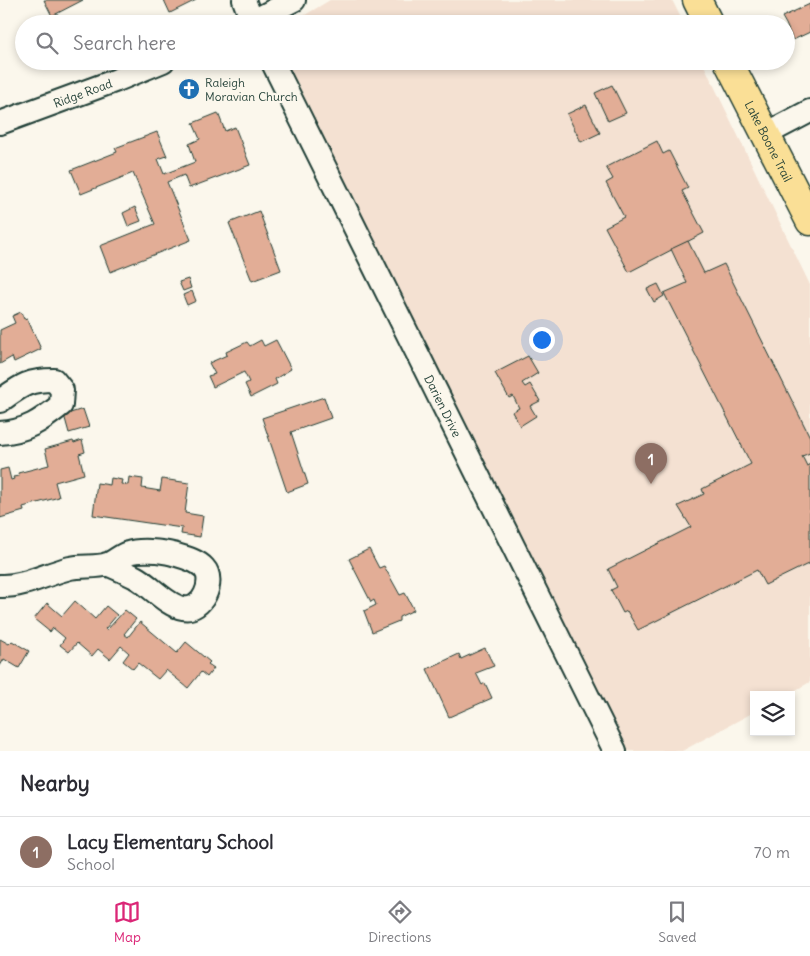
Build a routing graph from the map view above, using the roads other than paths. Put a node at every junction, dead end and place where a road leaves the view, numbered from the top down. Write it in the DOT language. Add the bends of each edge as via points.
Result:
graph roads {
  1 [pos="244,0"];
  2 [pos="294,0"];
  3 [pos="697,0"];
  4 [pos="248,15"];
  5 [pos="265,15"];
  6 [pos="704,15"];
  7 [pos="141,70"];
  8 [pos="276,70"];
  9 [pos="733,70"];
  10 [pos="810,111"];
  11 [pos="0,123"];
  12 [pos="766,134"];
  13 [pos="810,221"];
  14 [pos="0,401"];
  15 [pos="0,433"];
  16 [pos="107,564"];
  17 [pos="0,586"];
  18 [pos="615,751"];
  1 -- 4 [label="street"];
  2 -- 5 [label="street"];
  3 -- 6 [label="main road"];
  7 -- 11 [label="street, Ridge Road"];
  8 -- 18 [label="street, Darien Drive"];
  9 -- 12 [label="main road, Lake Boone Trail"];
  10 -- 12 [label="street"];
  12 -- 13 [label="main road, Lake Boone Trail"];
  14 -- 15 [label="street" via="24,384 41,380 54,380 62,390 61,405 39,422"];
  16 -- 17 [label="street" via="72,568 17,586"];
}
